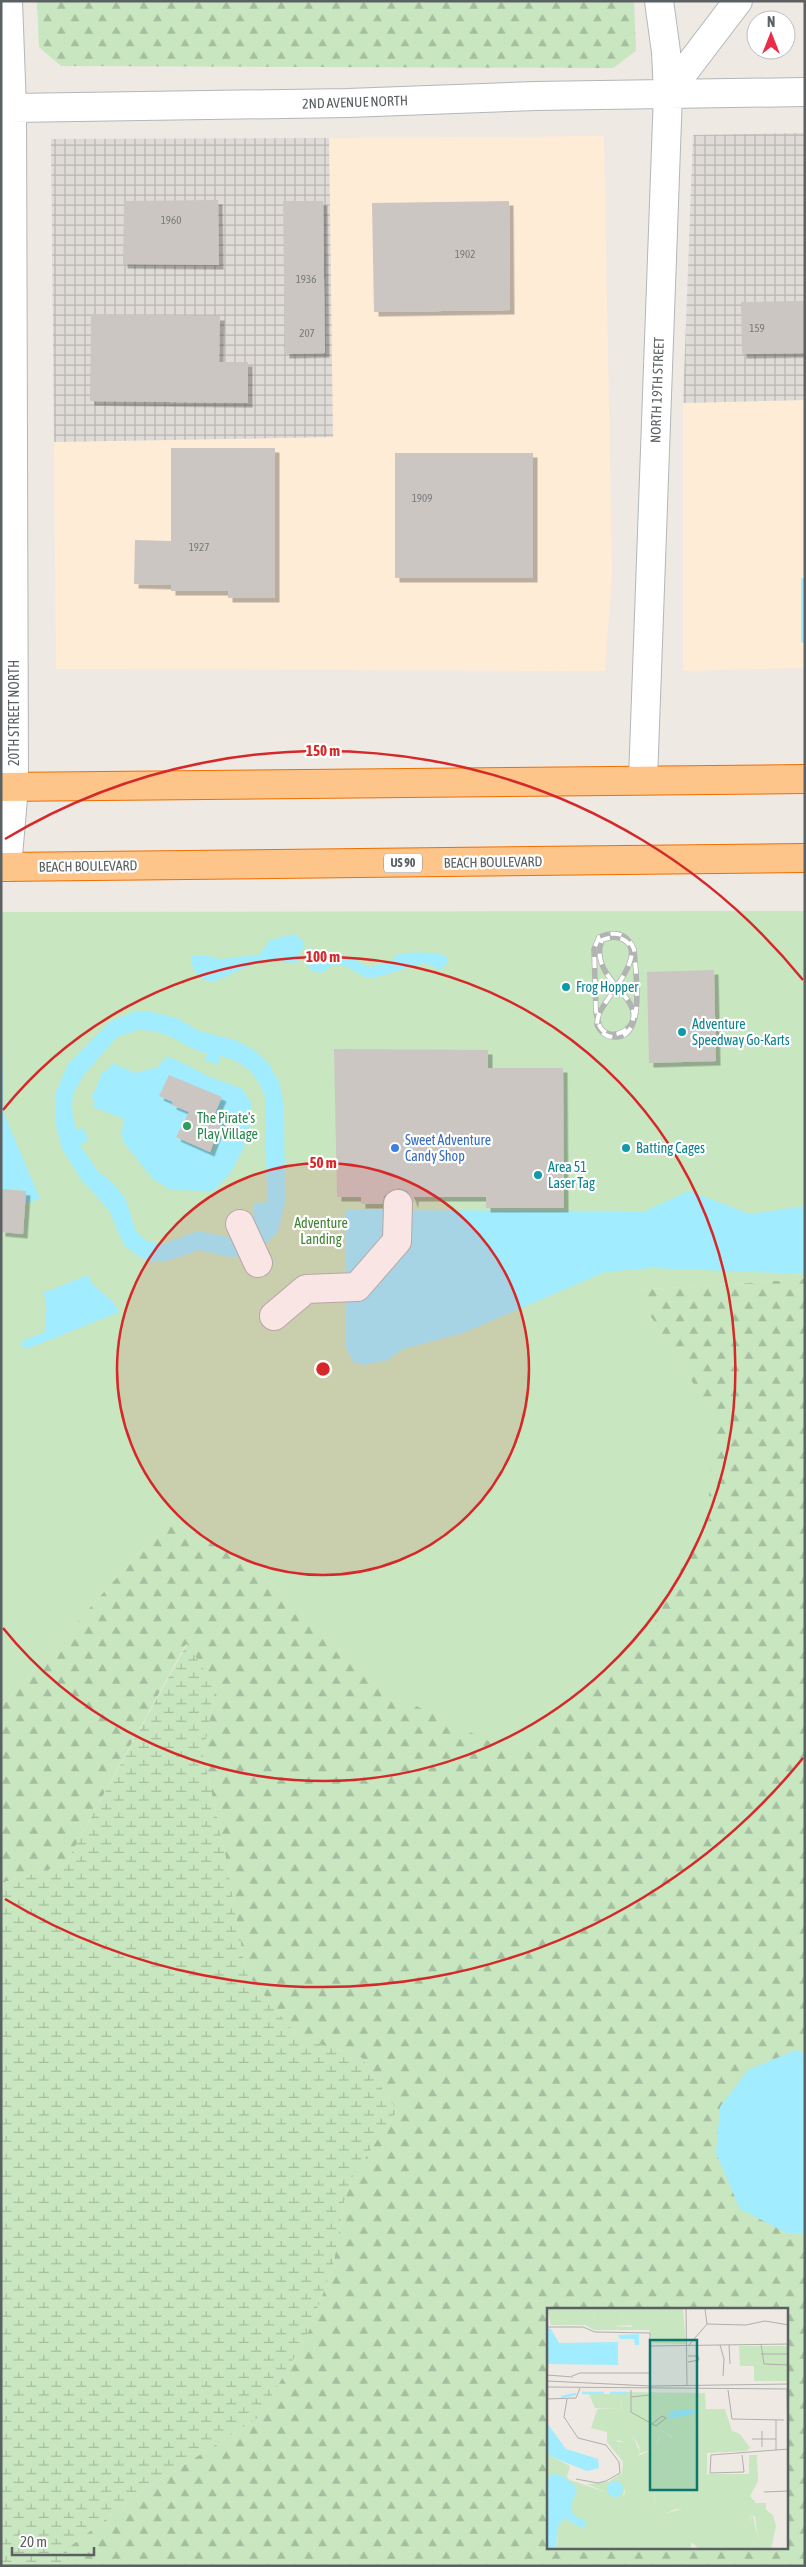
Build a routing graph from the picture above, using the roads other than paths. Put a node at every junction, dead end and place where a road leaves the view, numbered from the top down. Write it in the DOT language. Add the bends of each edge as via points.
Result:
graph roads {
  1 [pos="8,1"];
  2 [pos="659,1"];
  3 [pos="738,1"];
  4 [pos="805,92"];
  5 [pos="668,93"];
  6 [pos="12,108"];
  7 [pos="805,779"];
  8 [pos="644,780"];
  9 [pos="8,787"];
  10 [pos="805,858"];
  11 [pos="4,867"];
  12 [pos="398,1204"];
  13 [pos="240,1224"];
  14 [pos="258,1263"];
  15 [pos="274,1316"];
  1 -- 6 [label="street"];
  2 -- 5 [label="street, NORTH 19TH STREET"];
  3 -- 5 [label="street"];
  4 -- 5 [label="street, 2ND AVENUE NORTH"];
  5 -- 6 [label="street, 2ND AVENUE NORTH"];
  5 -- 8 [label="street, NORTH 19TH STREET"];
  6 -- 9 [label="street, 20TH STREET NORTH"];
  7 -- 8 [label="highway"];
  8 -- 9 [label="highway"];
  9 -- 11 [label="street, 20TH STREET NORTH"];
  10 -- 11 [label="highway, BEACH BOULEVARD / US 90"];
  12 -- 15 [label="street" via="397,1241 357,1287 306,1289"];
  13 -- 14 [label="street"];
}
